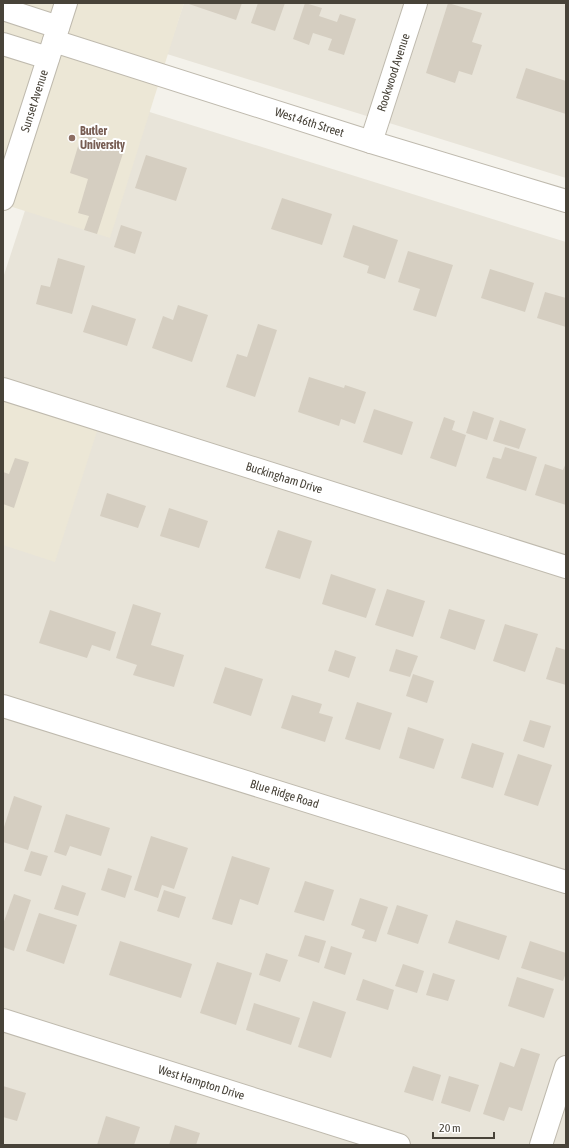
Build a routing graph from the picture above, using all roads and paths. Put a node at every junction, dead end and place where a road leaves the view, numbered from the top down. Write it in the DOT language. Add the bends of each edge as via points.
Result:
graph roads {
  1 [pos="66,3"];
  2 [pos="416,3"];
  3 [pos="3,9"];
  4 [pos="53,42"];
  5 [pos="3,44"];
  6 [pos="371,142"];
  7 [pos="3,200"];
  8 [pos="566,201"];
  9 [pos="3,389"];
  10 [pos="566,567"];
  11 [pos="3,706"];
  12 [pos="566,882"];
  13 [pos="3,1020"];
  14 [pos="566,1067"];
  15 [pos="399,1145"];
  16 [pos="541,1145"];
  1 -- 4 [label="street, Sunset Avenue"];
  2 -- 6 [label="street, Rookwood Avenue"];
  3 -- 4 [label="street, West 46th Street"];
  4 -- 5 [label="street, West 46th Street"];
  4 -- 6 [label="street, West 46th Street"];
  4 -- 7 [label="street, Sunset Avenue"];
  6 -- 8 [label="street, West 46th Street"];
  9 -- 10 [label="street, Buckingham Drive"];
  11 -- 12 [label="street, Blue Ridge Road"];
  13 -- 15 [label="street, West Hampton Drive"];
  14 -- 16 [label="street"];
}
